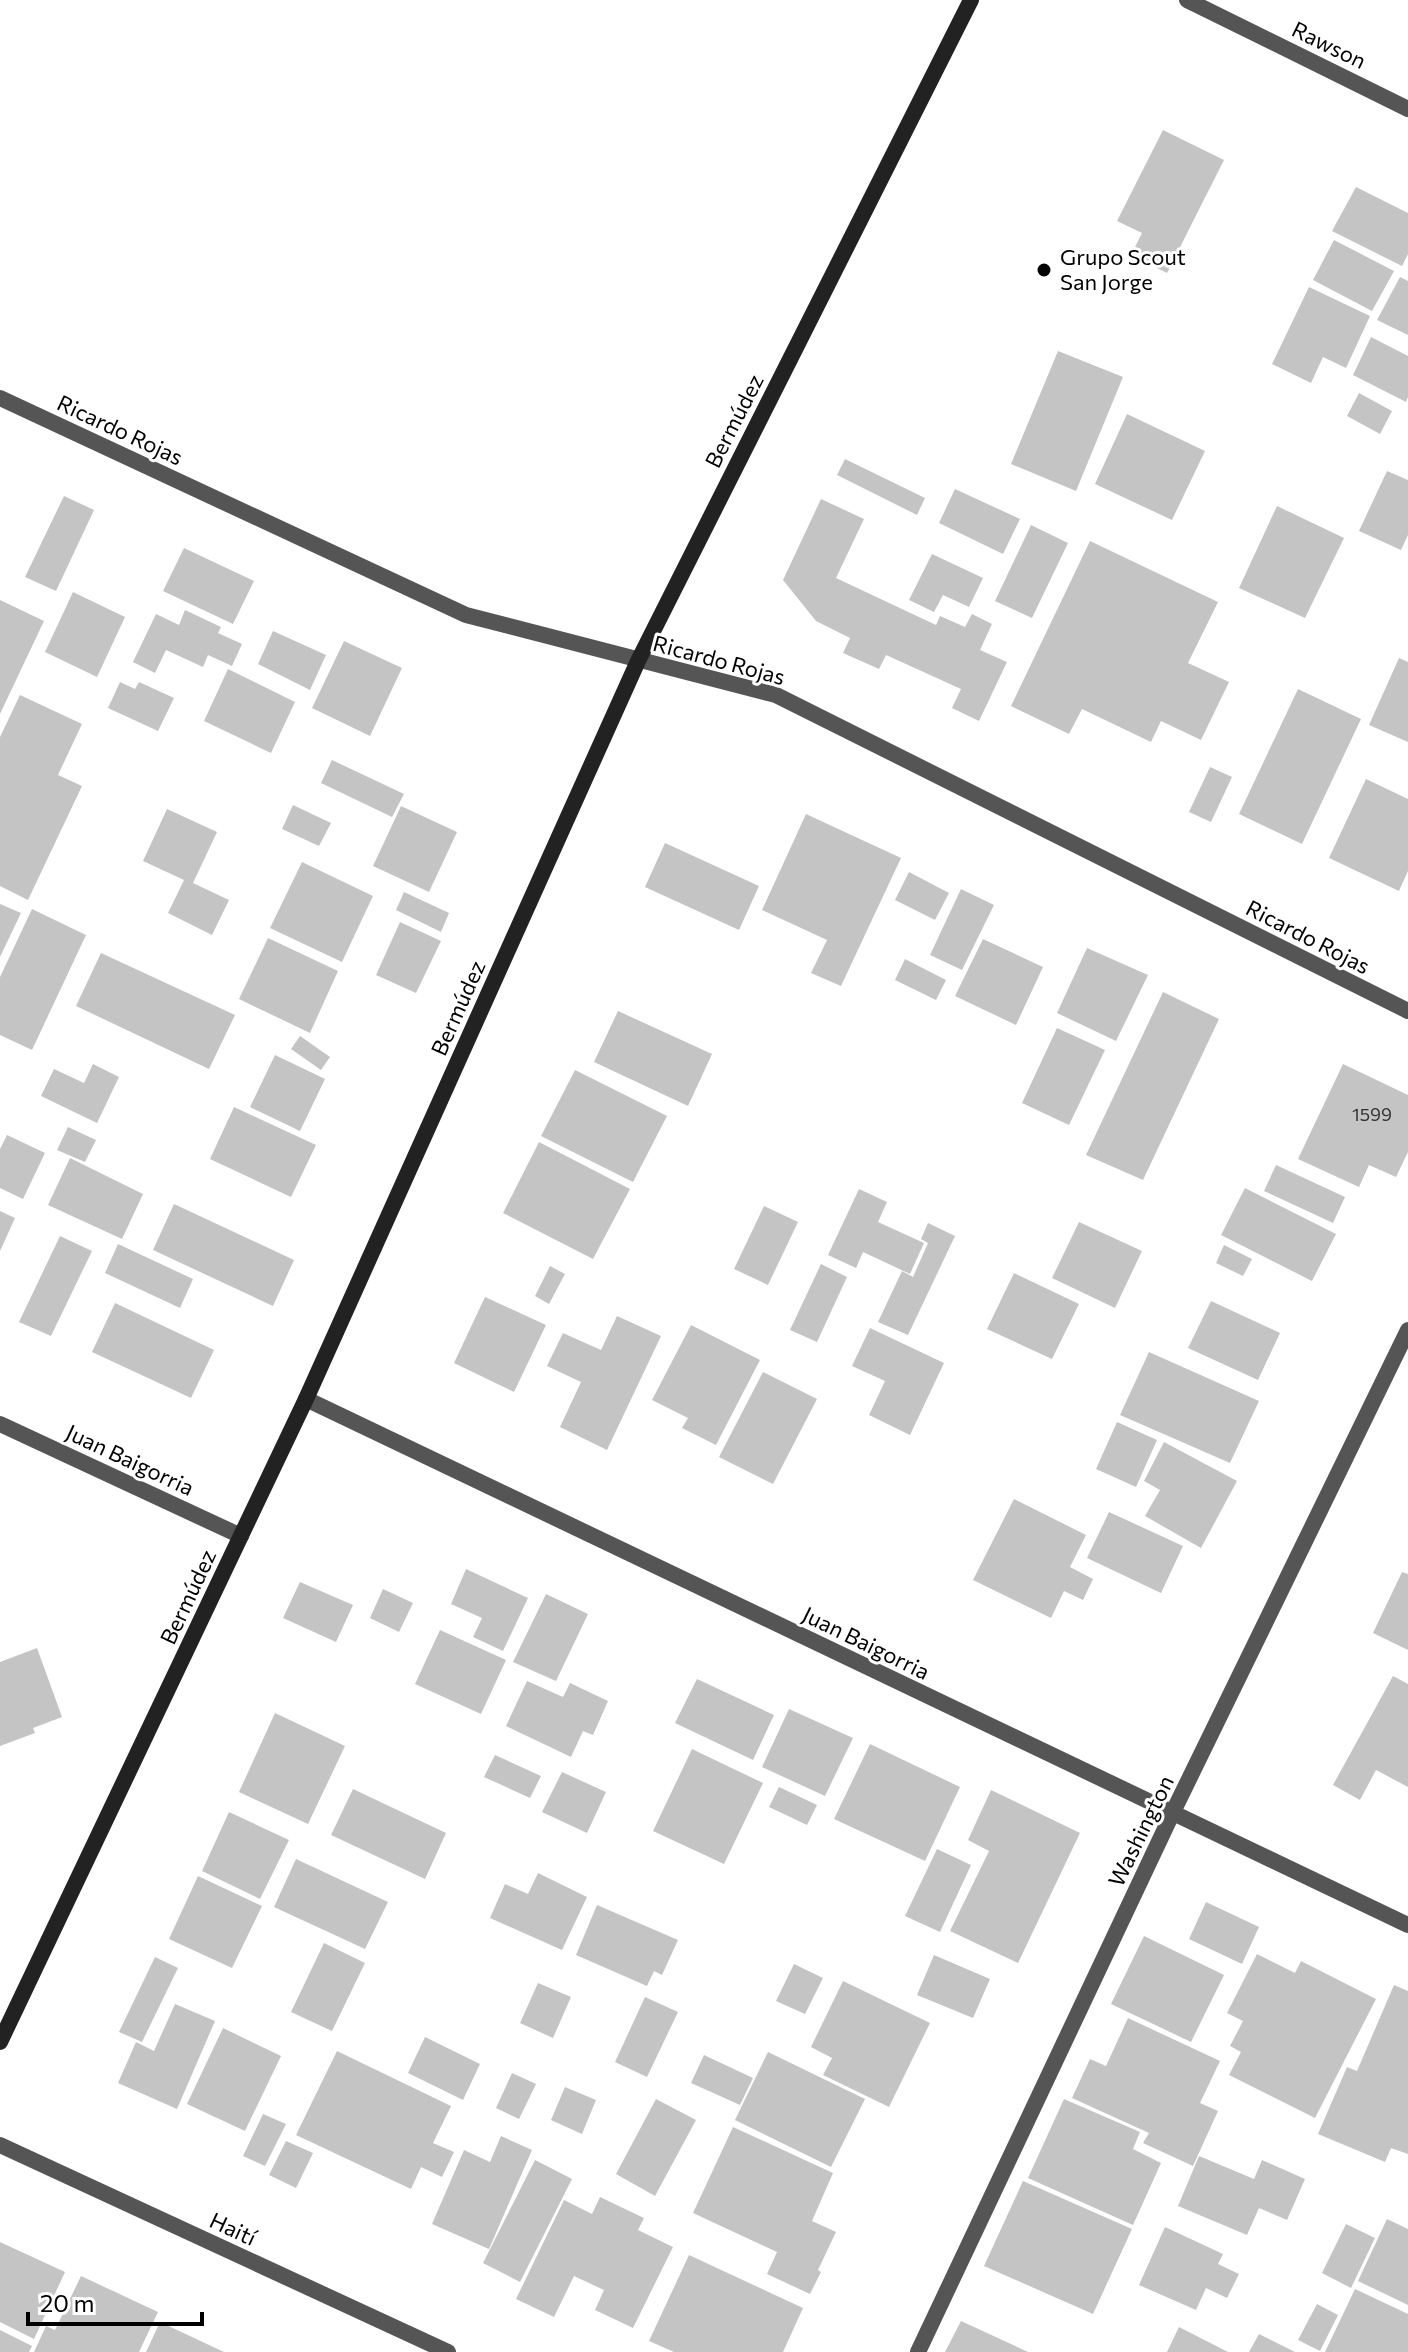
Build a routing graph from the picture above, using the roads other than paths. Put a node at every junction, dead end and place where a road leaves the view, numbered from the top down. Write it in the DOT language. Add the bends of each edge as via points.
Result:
graph roads {
  1 [pos="971,0"];
  2 [pos="1187,0"];
  3 [pos="1408,109"];
  4 [pos="0,398"];
  5 [pos="638,661"];
  6 [pos="1408,1011"];
  7 [pos="1408,1330"];
  8 [pos="306,1399"];
  9 [pos="0,1424"];
  10 [pos="241,1536"];
  11 [pos="1172,1814"];
  12 [pos="1408,1925"];
  13 [pos="0,2042"];
  14 [pos="0,2145"];
  15 [pos="448,2352"];
  16 [pos="918,2352"];
  1 -- 5 [label="main road, Bermúdez"];
  2 -- 3 [label="street, Rawson"];
  4 -- 5 [label="street, Ricardo Rojas" via="466,615"];
  5 -- 6 [label="street, Ricardo Rojas" via="776,695"];
  5 -- 8 [label="main road, Bermúdez"];
  7 -- 11 [label="street, Washington"];
  8 -- 10 [label="main road, Bermúdez"];
  8 -- 11 [label="street, Juan Baigorria"];
  9 -- 10 [label="street, Juan Baigorria"];
  10 -- 13 [label="main road, Bermúdez"];
  11 -- 12 [label="street, Juan Baigorria"];
  11 -- 16 [label="street, Washington"];
  14 -- 15 [label="street, Haití"];
}
